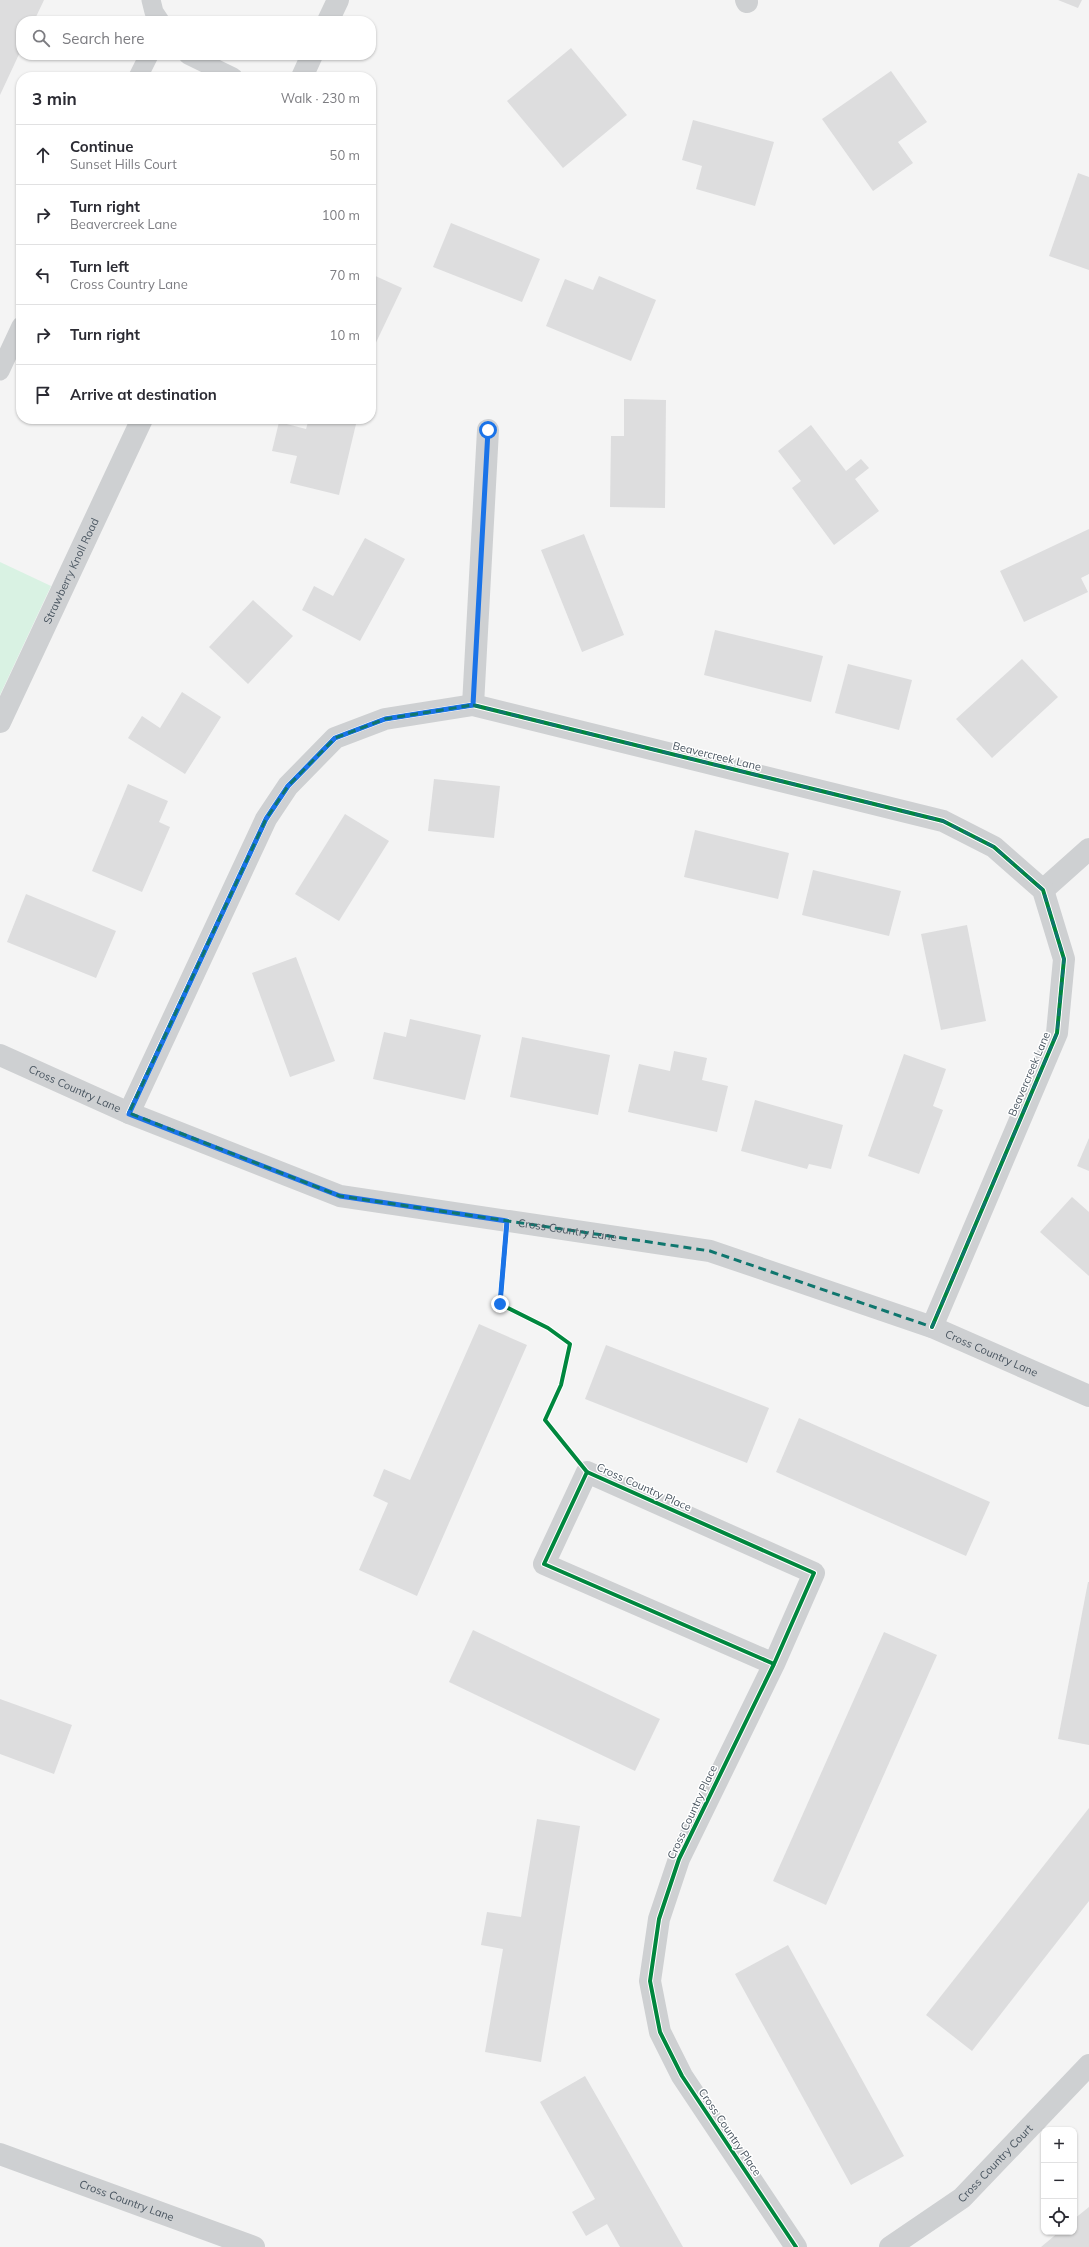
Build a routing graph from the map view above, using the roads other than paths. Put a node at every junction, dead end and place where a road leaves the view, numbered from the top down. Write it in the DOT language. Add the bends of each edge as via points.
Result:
graph roads {
  1 [pos="151,0"];
  2 [pos="338,0"];
  3 [pos="157,16"];
  4 [pos="330,16"];
  5 [pos="146,60"];
  6 [pos="198,60"];
  7 [pos="310,60"];
  8 [pos="140,72"];
  9 [pos="223,72"];
  10 [pos="304,72"];
  11 [pos="16,338"];
  12 [pos="10,353"];
  13 [pos="0,371"];
  14 [pos="140,424"];
  15 [pos="488,430"];
  16 [pos="473,705"];
  17 [pos="0,722"];
  18 [pos="1089,849"];
  19 [pos="1042,890"];
  20 [pos="0,1055"];
  21 [pos="129,1114"];
  22 [pos="932,1327"];
  23 [pos="1089,1396"];
  24 [pos="774,1664"];
  25 [pos="1089,2065"];
  26 [pos="0,2154"];
  27 [pos="254,2247"];
  28 [pos="796,2247"];
  29 [pos="890,2247"];
  1 -- 3 [label="lane"];
  2 -- 4 [label="street"];
  5 -- 8 [label="lane"];
  6 -- 9 [label="lane"];
  7 -- 10 [label="street"];
  11 -- 12 [label="lane"];
  12 -- 13 [label="lane"];
  14 -- 17 [label="street, Strawberry Knoll Road"];
  15 -- 16 [label="street"];
  16 -- 19 [label="street, Beavercreek Lane" via="943,821 994,847"];
  16 -- 21 [label="street, Beavercreek Lane" via="385,719 335,738 288,786 266,819"];
  18 -- 19 [label="street"];
  19 -- 22 [label="street, Beavercreek Lane" via="1064,959 1057,1033"];
  20 -- 21 [label="street, Cross Country Lane"];
  21 -- 22 [label="street, Cross Country Lane" via="340,1196 710,1251"];
  22 -- 23 [label="street, Cross Country Lane"];
  24 -- 24 [label="street, Cross Country Place" via="814,1573 587,1472 544,1564"];
  24 -- 28 [label="street, Cross Country Place" via="679,1859 659,1919 650,1981 660,2032 682,2076"];
  25 -- 29 [label="street, Cross Country Court" via="962,2198"];
  26 -- 27 [label="street, Cross Country Lane"];
}
